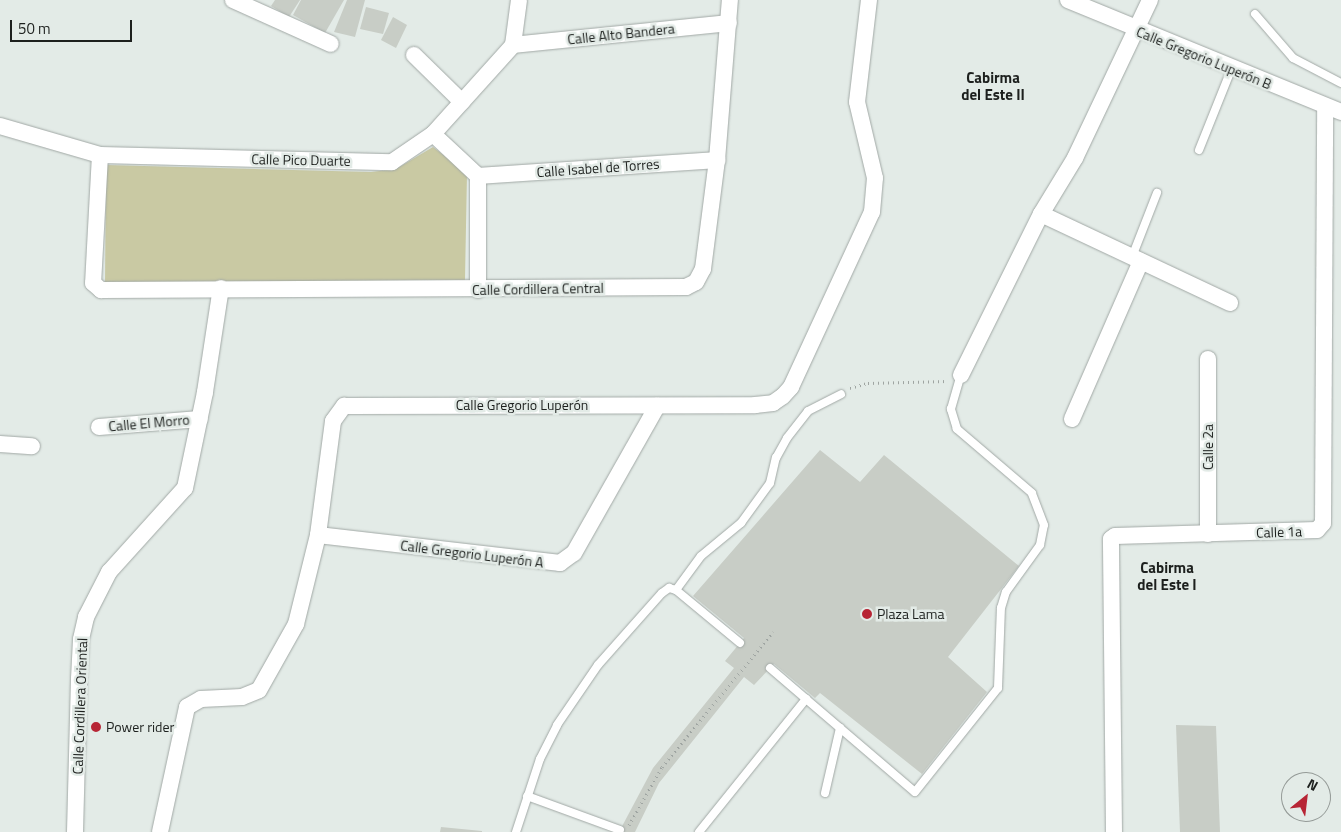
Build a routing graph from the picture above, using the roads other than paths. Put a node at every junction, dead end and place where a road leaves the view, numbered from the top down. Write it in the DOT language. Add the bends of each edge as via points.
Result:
graph roads {
  1 [pos="233,0"];
  2 [pos="519,0"];
  3 [pos="730,0"];
  4 [pos="869,0"];
  5 [pos="1068,0"];
  6 [pos="1150,0"];
  7 [pos="1255,14"];
  8 [pos="729,23"];
  9 [pos="1136,30"];
  10 [pos="331,44"];
  11 [pos="513,45"];
  12 [pos="414,55"];
  13 [pos="1231,70"];
  14 [pos="1341,83"];
  15 [pos="462,102"];
  16 [pos="1333,111"];
  17 [pos="0,126"];
  18 [pos="433,134"];
  19 [pos="1199,150"];
  20 [pos="100,155"];
  21 [pos="717,160"];
  22 [pos="478,176"];
  23 [pos="1157,193"];
  24 [pos="1041,214"];
  25 [pos="1137,259"];
  26 [pos="221,288"];
  27 [pos="478,290"];
  28 [pos="1230,303"];
  29 [pos="1208,359"];
  30 [pos="960,378"];
  31 [pos="841,394"];
  32 [pos="657,406"];
  33 [pos="200,418"];
  34 [pos="1072,419"];
  35 [pos="99,427"];
  36 [pos="0,444"];
  37 [pos="32,446"];
  38 [pos="1208,534"];
  39 [pos="318,535"];
  40 [pos="676,590"];
  41 [pos="740,643"];
  42 [pos="770,668"];
  43 [pos="806,699"];
  44 [pos="840,728"];
  45 [pos="826,793"];
  46 [pos="527,796"];
  47 [pos="623,831"];
  48 [pos="75,832"];
  49 [pos="160,832"];
  50 [pos="516,832"];
  51 [pos="699,832"];
  52 [pos="1114,832"];
  1 -- 10 [label="street"];
  2 -- 11 [label="street"];
  3 -- 8 [label="street, Calle Cordillera Central"];
  4 -- 32 [label="street, Calle Gregorio Luperón" via="856,102 875,178 872,212 791,386 773,403"];
  5 -- 9 [label="street, Calle Gregorio Luperón B"];
  6 -- 9 [label="street"];
  7 -- 14 [label="lane" via="1293,58"];
  8 -- 11 [label="street, Calle Alto Bandera"];
  8 -- 21 [label="street, Calle Cordillera Central"];
  9 -- 13 [label="street, Calle Gregorio Luperón B"];
  9 -- 24 [label="street" via="1075,158"];
  11 -- 15 [label="street, Calle Pico Duarte"];
  12 -- 15 [label="street"];
  13 -- 16 [label="street, Calle Gregorio Luperón B"];
  13 -- 19 [label="lane"];
  15 -- 18 [label="street, Calle Pico Duarte"];
  16 -- 38 [label="street, Calle 1a" via="1323,523 1317,530"];
  17 -- 20 [label="street, Calle Pico Duarte"];
  18 -- 20 [label="street, Calle Pico Duarte" via="392,162"];
  18 -- 22 [label="street"];
  20 -- 26 [label="street, Calle Cordillera Central" via="96,287 101,290"];
  21 -- 22 [label="street, Calle Isabel de Torres"];
  21 -- 27 [label="street, Calle Cordillera Central" via="703,269 696,282 686,286"];
  22 -- 27 [label="street"];
  23 -- 25 [label="lane"];
  24 -- 25 [label="street"];
  24 -- 30 [label="street"];
  25 -- 28 [label="street"];
  25 -- 34 [label="street"];
  26 -- 27 [label="street, Calle Cordillera Central"];
  26 -- 33 [label="street, Calle Cordillera Oriental"];
  29 -- 38 [label="street, Calle 2a"];
  30 -- 44 [label="lane" via="951,409 957,429 1032,493 1044,525 1040,545 1006,592 1001,608 998,688 914,792"];
  31 -- 40 [label="lane" via="808,411 776,458 770,483 741,523 701,556"];
  32 -- 39 [label="street, Calle Gregorio Luperón A" via="574,553 560,563"];
  32 -- 39 [label="street, Calle Gregorio Luperón" via="344,406 333,421"];
  33 -- 35 [label="street, Calle El Morro"];
  33 -- 48 [label="street, Calle Cordillera Oriental" via="185,488 109,572 86,617 79,669"];
  36 -- 37 [label="street"];
  38 -- 52 [label="street, Calle 1a" via="1115,536 1110,543"];
  39 -- 49 [label="street, Calle Gregorio Luperón" via="296,624 268,679 259,690 242,697 201,699 186,707"];
  40 -- 41 [label="lane"];
  40 -- 46 [label="lane" via="669,588 645,611 576,694 548,741"];
  42 -- 43 [label="lane"];
  43 -- 44 [label="lane"];
  43 -- 51 [label="lane"];
  44 -- 45 [label="lane"];
  46 -- 47 [label="lane"];
  46 -- 50 [label="lane"];
}
